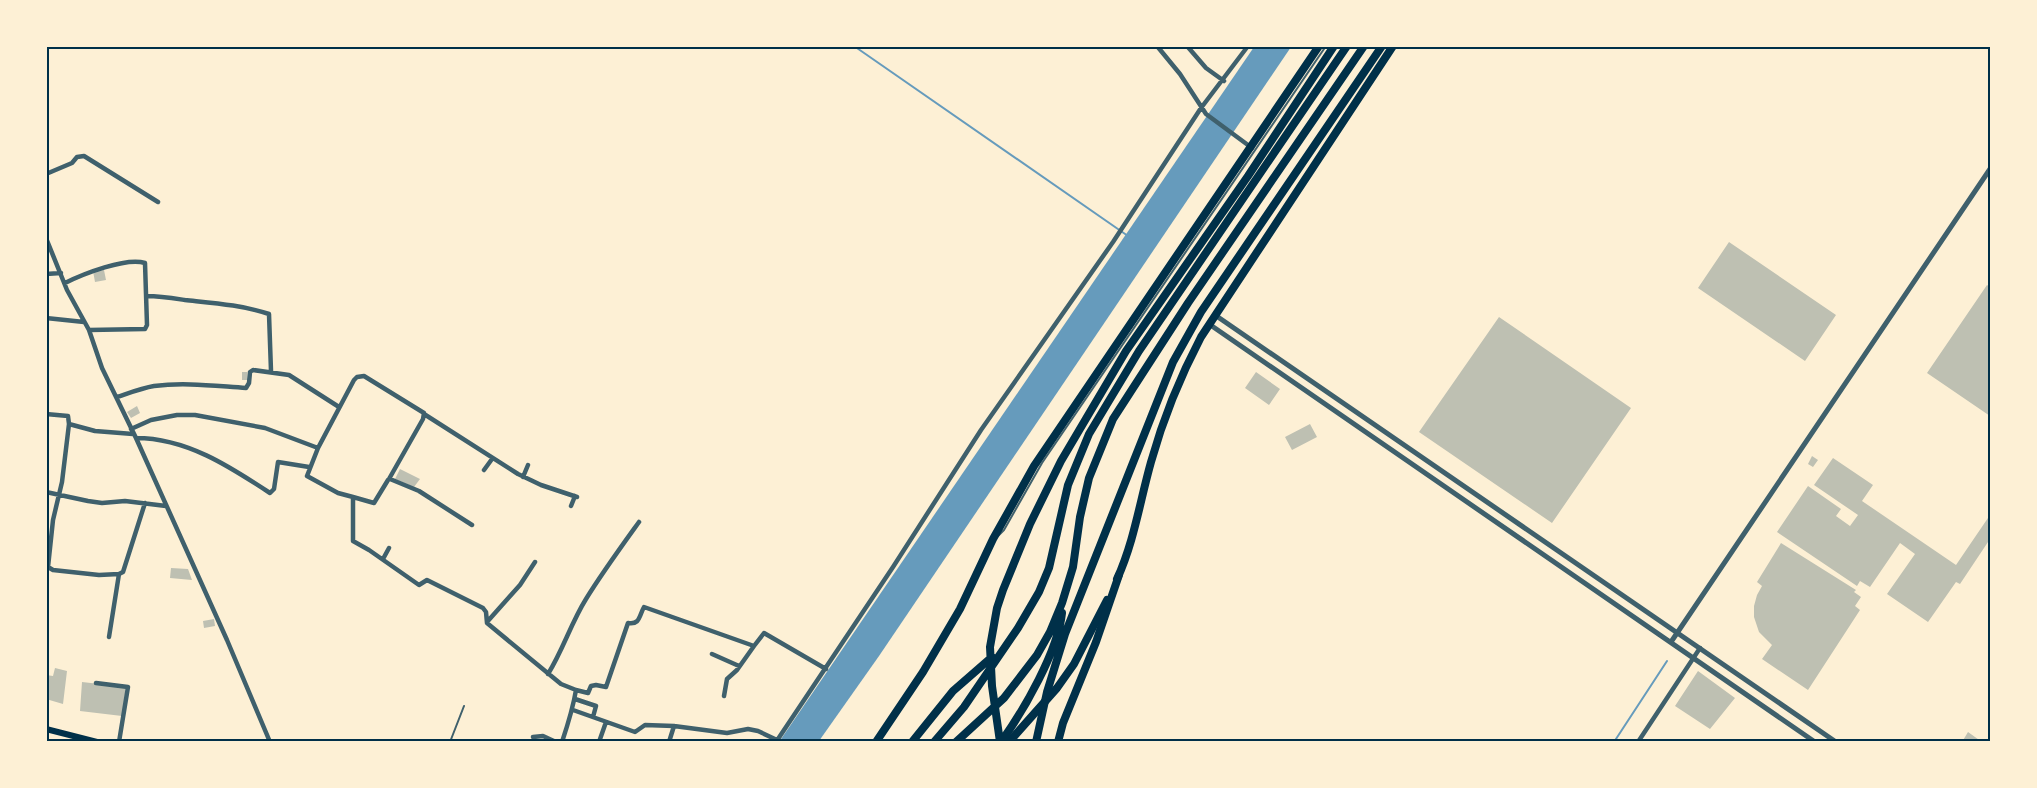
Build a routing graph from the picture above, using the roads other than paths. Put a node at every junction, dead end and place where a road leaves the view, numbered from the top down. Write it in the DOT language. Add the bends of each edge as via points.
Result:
graph roads {
  1 [pos="1158,46"];
  2 [pos="1187,46"];
  3 [pos="1248,46"];
  4 [pos="1319,46"];
  5 [pos="1326,46"];
  6 [pos="1334,46"];
  7 [pos="1347,46"];
  8 [pos="1364,46"];
  9 [pos="1382,46"];
  10 [pos="1393,46"];
  11 [pos="1224,81"];
  12 [pos="1201,108"];
  13 [pos="1252,148"];
  14 [pos="1990,169"];
  15 [pos="46,174"];
  16 [pos="158,202"];
  17 [pos="46,238"];
  18 [pos="61,273"];
  19 [pos="46,274"];
  20 [pos="65,283"];
  21 [pos="147,296"];
  22 [pos="1215,315"];
  23 [pos="46,318"];
  24 [pos="84,322"];
  25 [pos="1209,324"];
  26 [pos="88,330"];
  27 [pos="1275,356"];
  28 [pos="1269,365"];
  29 [pos="271,371"];
  30 [pos="117,397"];
  31 [pos="339,407"];
  32 [pos="46,414"];
  33 [pos="424,414"];
  34 [pos="69,424"];
  35 [pos="133,434"];
  36 [pos="318,448"];
  37 [pos="492,459"];
  38 [pos="528,465"];
  39 [pos="309,467"];
  40 [pos="484,470"];
  41 [pos="523,477"];
  42 [pos="388,479"];
  43 [pos="46,492"];
  44 [pos="1479,495"];
  45 [pos="60,496"];
  46 [pos="352,497"];
  47 [pos="145,503"];
  48 [pos="1472,505"];
  49 [pos="166,506"];
  50 [pos="571,506"];
  51 [pos="639,522"];
  52 [pos="472,525"];
  53 [pos="993,539"];
  54 [pos="389,548"];
  55 [pos="383,560"];
  56 [pos="535,562"];
  57 [pos="119,574"];
  58 [pos="1119,575"];
  59 [pos="1062,603"];
  60 [pos="487,622"];
  61 [pos="1677,632"];
  62 [pos="109,637"];
  63 [pos="1671,642"];
  64 [pos="754,646"];
  65 [pos="1004,647"];
  66 [pos="1700,648"];
  67 [pos="712,654"];
  68 [pos="1693,657"];
  69 [pos="739,666"];
  70 [pos="825,669"];
  71 [pos="548,674"];
  72 [pos="96,683"];
  73 [pos="576,690"];
  74 [pos="724,696"];
  75 [pos="575,699"];
  76 [pos="1776,700"];
  77 [pos="464,706"];
  78 [pos="573,710"];
  79 [pos="1769,710"];
  80 [pos="593,717"];
  81 [pos="606,722"];
  82 [pos="674,726"];
  83 [pos="46,729"];
  84 [pos="533,736"];
  85 [pos="80,740"];
  86 [pos="97,741"];
  87 [pos="119,741"];
  88 [pos="270,741"];
  89 [pos="450,741"];
  90 [pos="556,741"];
  91 [pos="562,741"];
  92 [pos="599,741"];
  93 [pos="669,741"];
  94 [pos="777,741"];
  95 [pos="876,741"];
  96 [pos="912,741"];
  97 [pos="934,741"];
  98 [pos="956,741"];
  99 [pos="1000,741"];
  100 [pos="1009,741"];
  101 [pos="1036,741"];
  102 [pos="1058,741"];
  103 [pos="1638,741"];
  104 [pos="1815,741"];
  105 [pos="1836,741"];
  1 -- 12 [label="street"];
  2 -- 11 [label="street"];
  3 -- 11 [label="street"];
  4 -- 13 [label="highway"];
  5 -- 53 [label="lane" via="1042,463 1004,530"];
  6 -- 99 [label="highway" via="1126,351 1061,461 1030,524 997,608 990,647"];
  7 -- 65 [label="highway" via="1138,351 1089,434 1068,485 1048,570"];
  8 -- 59 [label="highway" via="1113,419 1089,478 1073,567"];
  9 -- 101 [label="highway" via="1201,312 1173,362 1065,634"];
  10 -- 22 [label="highway"];
  11 -- 12 [label="street"];
  12 -- 13 [label="street"];
  12 -- 70 [label="street" via="981,430"];
  13 -- 53 [label="highway" via="1034,466"];
  14 -- 61 [label="street"];
  15 -- 16 [label="street" via="84,156"];
  17 -- 18 [label="street"];
  18 -- 19 [label="street"];
  18 -- 20 [label="street"];
  20 -- 21 [label="street" via="83,273 145,261"];
  20 -- 24 [label="street"];
  21 -- 26 [label="street" via="146,329"];
  21 -- 29 [label="street" via="215,303 269,315"];
  22 -- 25 [label="highway"];
  22 -- 27 [label="street"];
  23 -- 24 [label="street"];
  24 -- 26 [label="street"];
  25 -- 28 [label="street"];
  25 -- 58 [label="highway" via="1182,377 1160,434"];
  26 -- 30 [label="street"];
  27 -- 28 [label="street"];
  27 -- 44 [label="street"];
  28 -- 48 [label="street"];
  29 -- 30 [label="street" via="251,370 246,388 175,384"];
  29 -- 31 [label="street" via="289,375"];
  30 -- 35 [label="street"];
  31 -- 33 [label="street" via="357,377 364,376"];
  31 -- 36 [label="street"];
  32 -- 34 [label="street" via="68,416"];
  33 -- 37 [label="street"];
  33 -- 42 [label="street"];
  34 -- 35 [label="street"];
  34 -- 45 [label="street"];
  35 -- 36 [label="street" via="152,420 195,415 265,428"];
  35 -- 39 [label="street" via="205,454 270,493 278,462"];
  35 -- 49 [label="street"];
  36 -- 39 [label="street"];
  37 -- 40 [label="street"];
  37 -- 41 [label="street"];
  38 -- 41 [label="street"];
  39 -- 46 [label="street" via="307,477"];
  41 -- 50 [label="street" via="576,497"];
  42 -- 46 [label="street" via="374,503"];
  42 -- 52 [label="street" via="419,491"];
  43 -- 45 [label="street"];
  44 -- 48 [label="street"];
  44 -- 61 [label="street"];
  45 -- 47 [label="street" via="102,503"];
  45 -- 57 [label="street" via="48,567"];
  46 -- 55 [label="street" via="353,541"];
  47 -- 49 [label="street"];
  47 -- 57 [label="street" via="123,572"];
  48 -- 63 [label="street"];
  49 -- 88 [label="street"];
  51 -- 71 [label="street" via="586,598"];
  53 -- 95 [label="highway" via="960,609"];
  54 -- 55 [label="street"];
  55 -- 60 [label="street" via="419,585 427,580 483,608"];
  56 -- 60 [label="street"];
  57 -- 62 [label="street"];
  58 -- 100 [label="highway" via="1074,664"];
  58 -- 102 [label="highway"];
  59 -- 98 [label="highway" via="1047,640 1016,684"];
  59 -- 99 [label="highway" via="1059,631 1049,657"];
  60 -- 71 [label="street"];
  61 -- 63 [label="street"];
  61 -- 66 [label="street"];
  63 -- 68 [label="street"];
  64 -- 69 [label="street"];
  64 -- 70 [label="street" via="764,633"];
  64 -- 73 [label="street" via="644,608 638,622 628,623 606,687 591,686 588,693"];
  65 -- 96 [label="highway" via="954,690"];
  65 -- 97 [label="highway"];
  66 -- 68 [label="street"];
  66 -- 76 [label="street"];
  67 -- 69 [label="street"];
  68 -- 79 [label="street"];
  68 -- 103 [label="street"];
  69 -- 74 [label="street" via="727,679"];
  70 -- 94 [label="street"];
  71 -- 73 [label="street"];
  72 -- 87 [label="street" via="128,687"];
  73 -- 75 [label="street"];
  75 -- 78 [label="street"];
  75 -- 80 [label="street" via="597,706"];
  76 -- 79 [label="street"];
  76 -- 105 [label="street"];
  77 -- 89 [label="lane"];
  78 -- 80 [label="street"];
  78 -- 91 [label="street"];
  79 -- 104 [label="street"];
  80 -- 81 [label="street"];
  81 -- 82 [label="street" via="635,732 645,725"];
  81 -- 92 [label="street"];
  82 -- 93 [label="street"];
  82 -- 94 [label="street" via="727,733 758,730"];
  83 -- 85 [label="main road"];
  84 -- 90 [label="street"];
  85 -- 86 [label="main road"];
}
